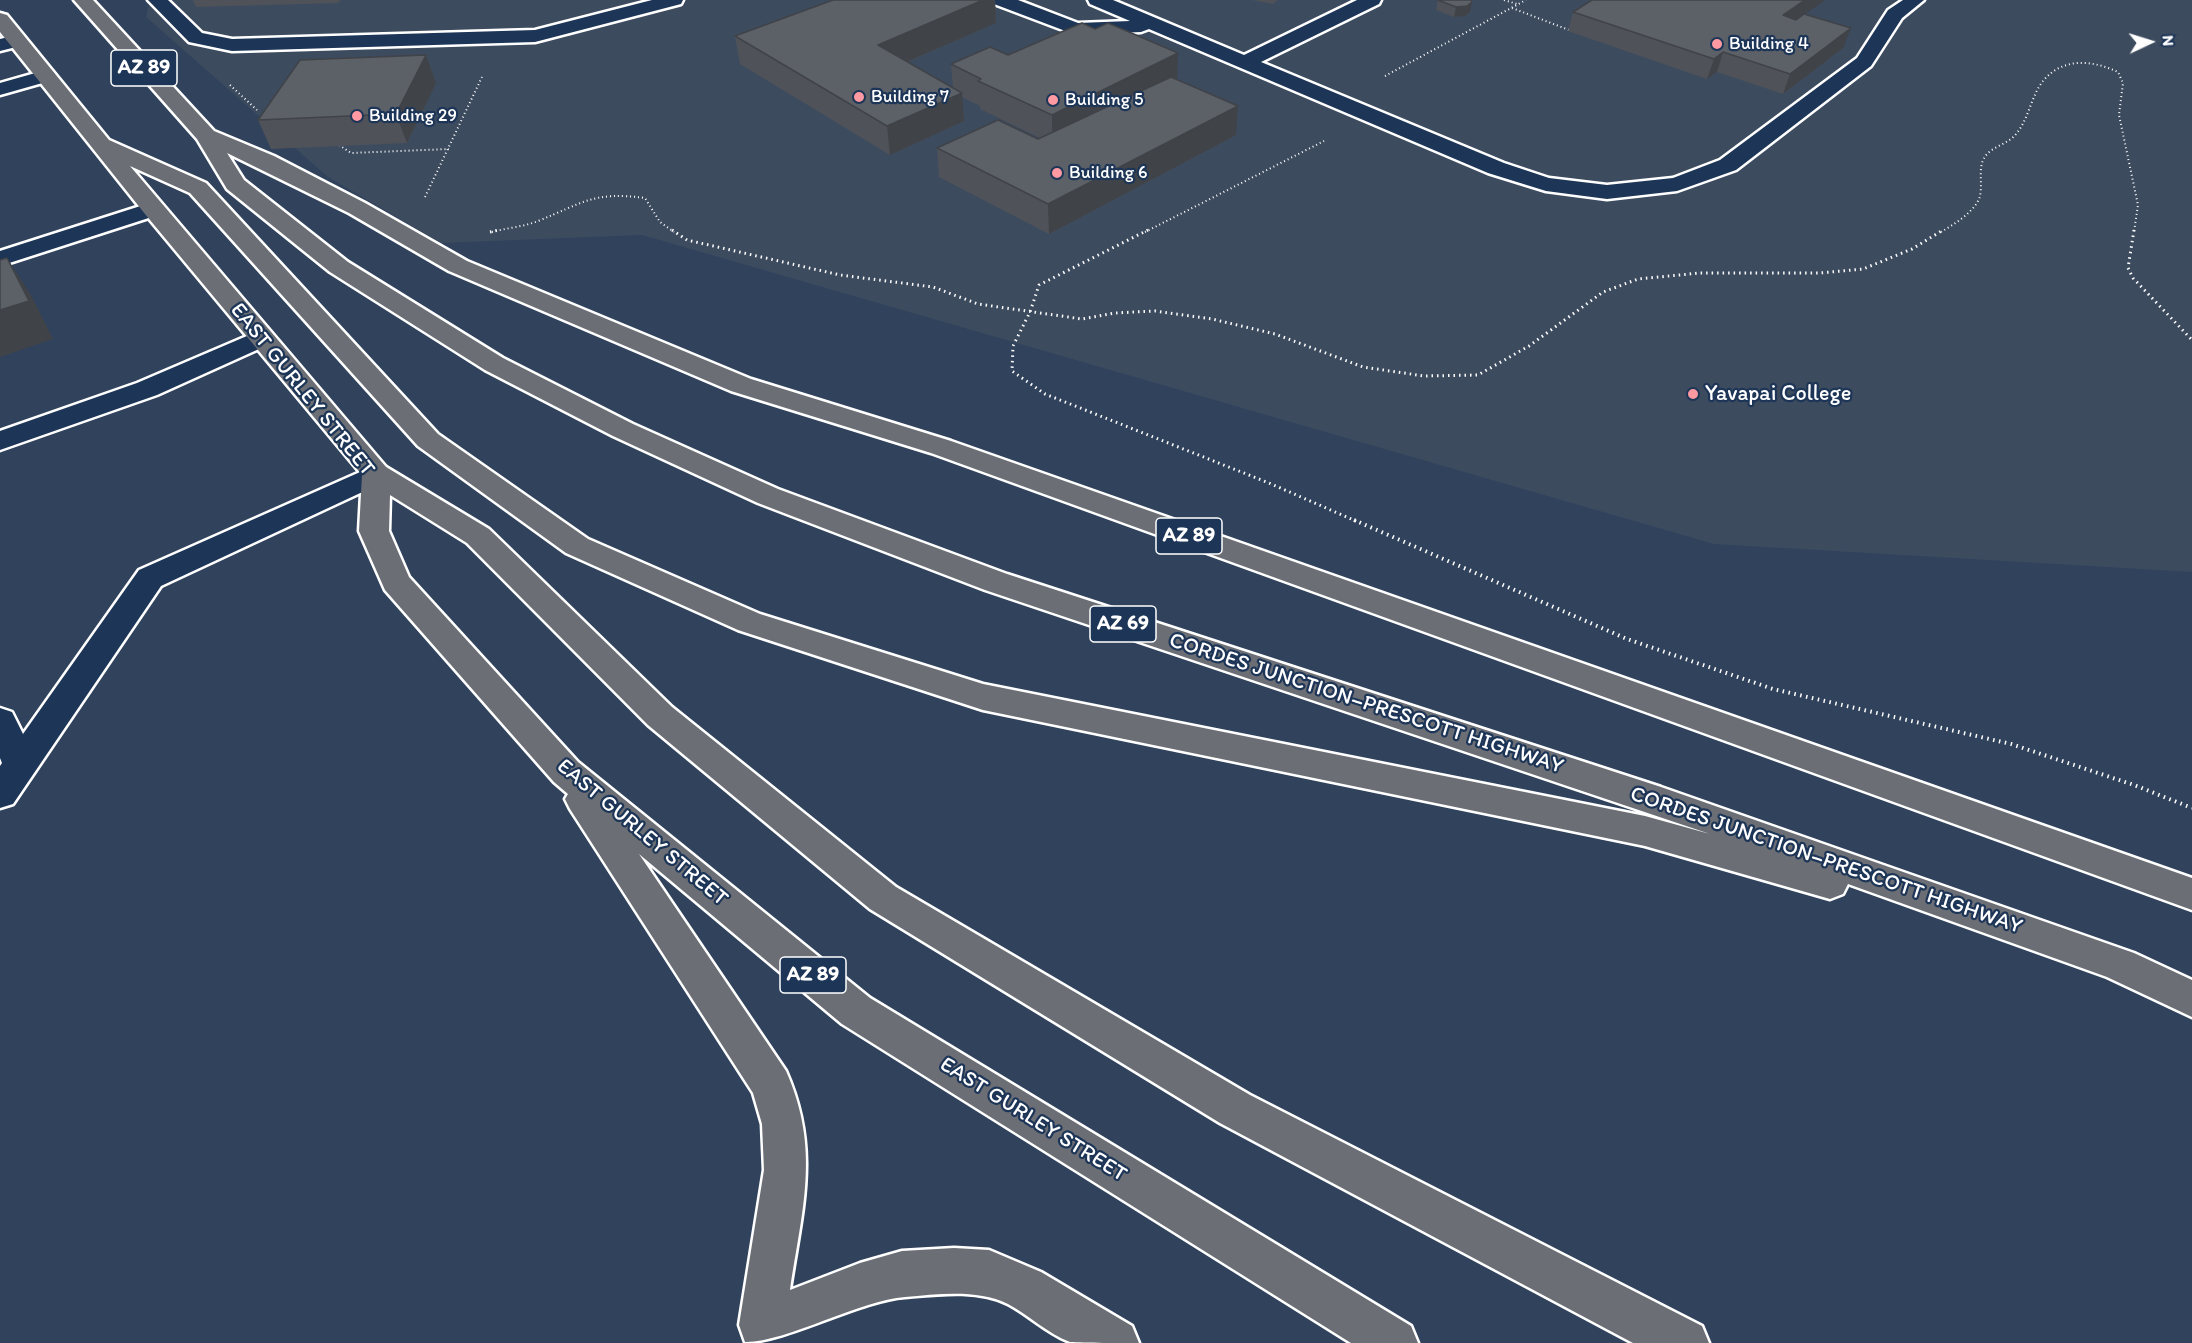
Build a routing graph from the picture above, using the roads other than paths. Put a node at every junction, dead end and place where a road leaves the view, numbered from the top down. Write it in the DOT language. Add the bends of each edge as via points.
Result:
graph roads {
  1 [pos="83,0"];
  2 [pos="157,0"];
  3 [pos="674,0"];
  4 [pos="1001,0"];
  5 [pos="1097,0"];
  6 [pos="1372,0"];
  7 [pos="1915,0"];
  8 [pos="0,19"];
  9 [pos="1157,26"];
  10 [pos="9,43"];
  11 [pos="1243,62"];
  12 [pos="46,76"];
  13 [pos="0,89"];
  14 [pos="206,136"];
  15 [pos="100,144"];
  16 [pos="153,209"];
  17 [pos="0,259"];
  18 [pos="261,338"];
  19 [pos="0,441"];
  20 [pos="376,474"];
  21 [pos="0,722"];
  22 [pos="20,763"];
  23 [pos="566,772"];
  24 [pos="0,794"];
  25 [pos="2192,894"];
  26 [pos="2120,965"];
  27 [pos="2192,999"];
  28 [pos="755,1334"];
  29 [pos="1115,1343"];
  30 [pos="1394,1343"];
  31 [pos="1686,1343"];
  1 -- 14 [label="main road, AZ 89"];
  2 -- 3 [label="street" via="196,38 232,45 535,36"];
  4 -- 9 [label="street" via="1076,29"];
  5 -- 9 [label="street"];
  6 -- 11 [label="street"];
  7 -- 11 [label="street" via="1896,14 1864,62 1728,165 1677,184 1607,192 1546,184 1496,168"];
  8 -- 10 [label="main road, EAST GURLEY STREET"];
  9 -- 11 [label="street"];
  10 -- 12 [label="main road, EAST GURLEY STREET"];
  12 -- 13 [label="street"];
  12 -- 15 [label="main road, EAST GURLEY STREET"];
  14 -- 25 [label="main road, AZ 89" via="266,161 458,266 741,385 941,447"];
  14 -- 26 [label="main road, CORDES JUNCTION–PRESCOTT HIGHWAY / AZ 69" via="235,184 339,267 494,364 623,430 768,496 996,582 1648,797"];
  15 -- 16 [label="main road, EAST GURLEY STREET"];
  15 -- 26 [label="main road" via="198,188 428,440 577,546 749,622 983,697 1645,831"];
  16 -- 17 [label="street"];
  16 -- 18 [label="main road, EAST GURLEY STREET"];
  18 -- 19 [label="street" via="147,389"];
  18 -- 20 [label="main road, EAST GURLEY STREET"];
  20 -- 22 [label="street" via="150,578"];
  20 -- 23 [label="main road, EAST GURLEY STREET / AZ 89" via="374,531 396,582"];
  20 -- 31 [label="main road" via="478,536 660,716 883,898 1235,1109"];
  21 -- 22 [label="street"];
  22 -- 24 [label="street"];
  23 -- 28 [label="main road" via="771,1085 783,1124 786,1170"];
  23 -- 30 [label="main road, EAST GURLEY STREET / AZ 89" via="856,1011"];
  26 -- 27 [label="main road, CORDES JUNCTION–PRESCOTT HIGHWAY / AZ 69"];
  28 -- 29 [label="main road" via="860,1286 902,1274 954,1271 988,1274 1025,1288"];
}
